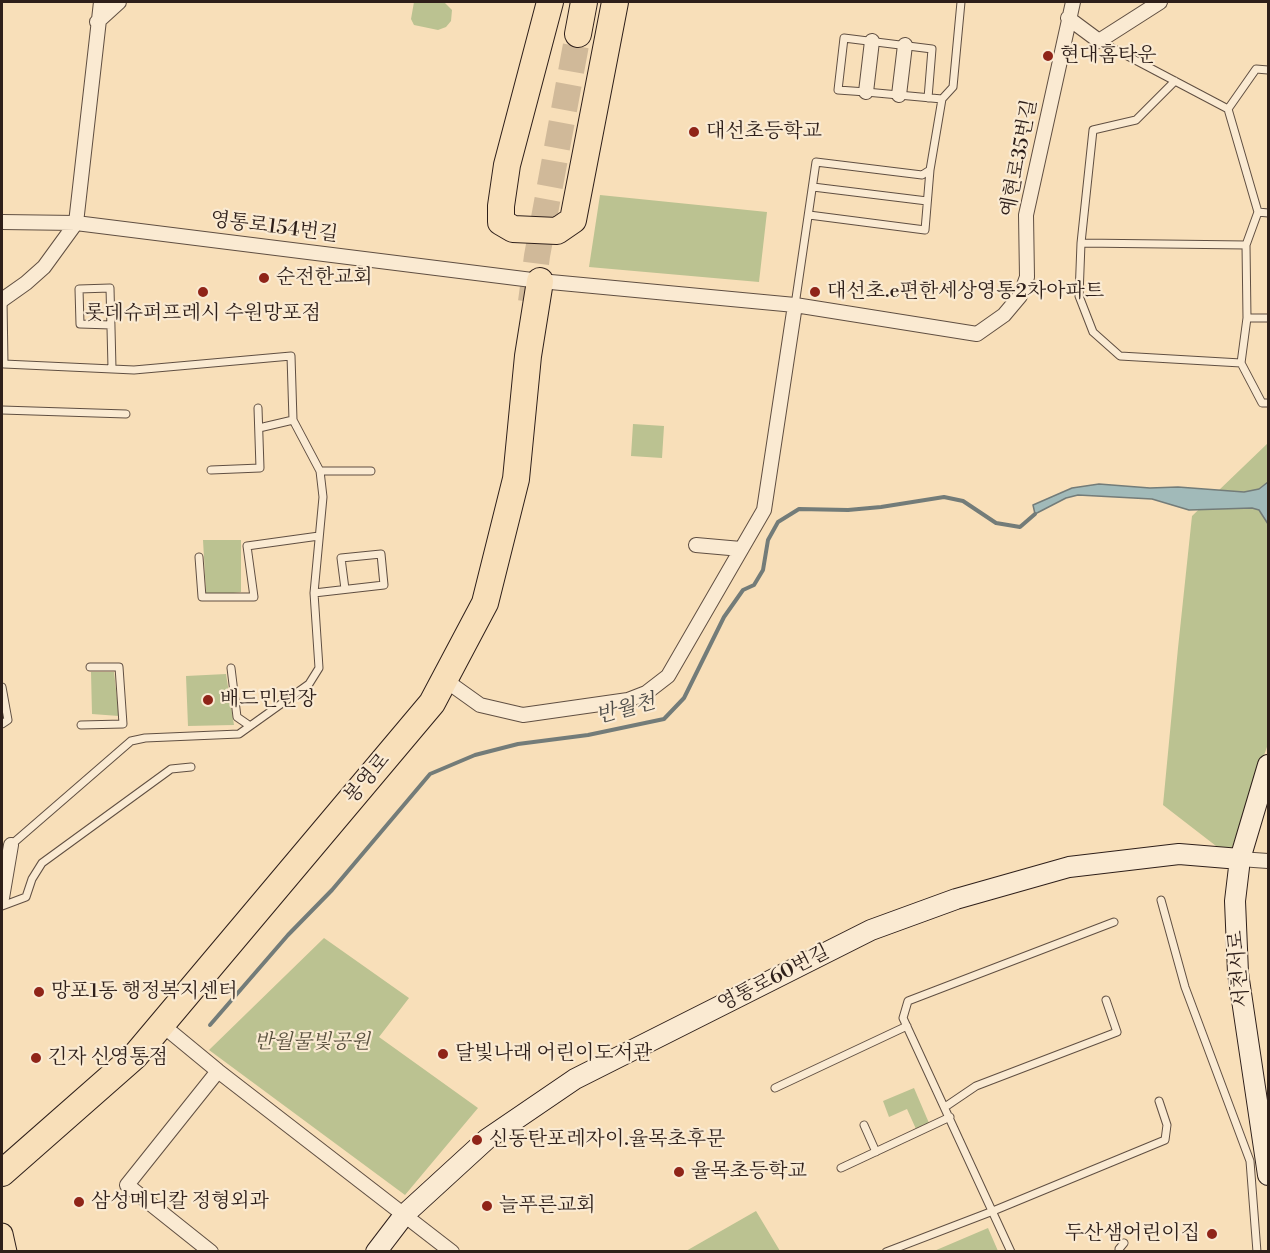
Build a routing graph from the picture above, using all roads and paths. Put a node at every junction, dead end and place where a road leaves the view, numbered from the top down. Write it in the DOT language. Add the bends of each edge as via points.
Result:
graph roads {
  1 [pos="95,2"];
  2 [pos="101,2"];
  3 [pos="119,2"];
  4 [pos="550,2"];
  5 [pos="584,2"];
  6 [pos="615,2"];
  7 [pos="962,2"];
  8 [pos="1073,2"];
  9 [pos="1161,2"];
  10 [pos="1068,18"];
  11 [pos="97,22"];
  12 [pos="578,34"];
  13 [pos="872,41"];
  14 [pos="1099,42"];
  15 [pos="905,45"];
  16 [pos="1269,70"];
  17 [pos="1175,81"];
  18 [pos="866,93"];
  19 [pos="899,95"];
  20 [pos="928,98"];
  21 [pos="942,99"];
  22 [pos="1228,109"];
  23 [pos="930,170"];
  24 [pos="813,187"];
  25 [pos="927,201"];
  26 [pos="1258,212"];
  27 [pos="1269,213"];
  28 [pos="809,214"];
  29 [pos="2,222"];
  30 [pos="76,223"];
  31 [pos="1081,243"];
  32 [pos="1245,245"];
  33 [pos="540,281"];
  34 [pos="2,300"];
  35 [pos="795,305"];
  36 [pos="1247,318"];
  37 [pos="1269,318"];
  38 [pos="111,325"];
  39 [pos="1241,363"];
  40 [pos="112,368"];
  41 [pos="1269,403"];
  42 [pos="258,408"];
  43 [pos="2,410"];
  44 [pos="126,414"];
  45 [pos="293,420"];
  46 [pos="259,428"];
  47 [pos="212,470"];
  48 [pos="320,471"];
  49 [pos="371,471"];
  50 [pos="320,536"];
  51 [pos="696,544"];
  52 [pos="741,549"];
  53 [pos="199,557"];
  54 [pos="345,589"];
  55 [pos="314,593"];
  56 [pos="90,668"];
  57 [pos="231,668"];
  58 [pos="445,680"];
  59 [pos="2,687"];
  60 [pos="2,724"];
  61 [pos="81,725"];
  62 [pos="250,726"];
  63 [pos="1269,765"];
  64 [pos="191,767"];
  65 [pos="11,845"];
  66 [pos="1239,859"];
  67 [pos="1269,861"];
  68 [pos="2,898"];
  69 [pos="1161,900"];
  70 [pos="2,906"];
  71 [pos="1114,922"];
  72 [pos="1106,1000"];
  73 [pos="161,1024"];
  74 [pos="907,1026"];
  75 [pos="218,1071"];
  76 [pos="775,1088"];
  77 [pos="1159,1101"];
  78 [pos="945,1107"];
  79 [pos="950,1117"];
  80 [pos="864,1125"];
  81 [pos="876,1152"];
  82 [pos="841,1168"];
  83 [pos="5,1171"];
  84 [pos="1269,1175"];
  85 [pos="993,1211"];
  86 [pos="405,1214"];
  87 [pos="2,1234"];
  88 [pos="1124,1243"];
  89 [pos="6,1251"];
  90 [pos="211,1251"];
  91 [pos="376,1251"];
  92 [pos="452,1251"];
  93 [pos="886,1251"];
  94 [pos="1011,1251"];
  95 [pos="1119,1251"];
  96 [pos="1257,1251"];
  1 -- 11 [label="street"];
  2 -- 11 [label="street"];
  3 -- 11 [label="street"];
  4 -- 6 [label="highway" via="507,165 501,222 513,229 557,231 573,220"];
  5 -- 12 [label="highway"];
  7 -- 21 [label="lane" via="953,87"];
  8 -- 10 [label="street, 예현로35번길"];
  9 -- 14 [label="street"];
  10 -- 14 [label="street"];
  10 -- 35 [label="street, 예현로35번길" via="1026,214 1027,277 1020,296 1004,315 977,334"];
  11 -- 30 [label="street"];
  13 -- 15 [label="lane"];
  13 -- 18 [label="street"];
  13 -- 18 [label="lane" via="844,38 838,90"];
  14 -- 17 [label="lane"];
  15 -- 19 [label="street"];
  15 -- 20 [label="lane" via="932,49"];
  16 -- 22 [label="lane" via="1256,69"];
  17 -- 22 [label="lane"];
  17 -- 31 [label="lane" via="1136,120 1093,130"];
  18 -- 19 [label="lane"];
  19 -- 20 [label="lane"];
  20 -- 21 [label="lane"];
  21 -- 23 [label="lane"];
  22 -- 26 [label="lane"];
  23 -- 24 [label="lane" via="921,175 816,162"];
  23 -- 25 [label="lane"];
  24 -- 25 [label="lane"];
  24 -- 28 [label="lane"];
  25 -- 28 [label="lane" via="924,230"];
  26 -- 27 [label="lane"];
  26 -- 32 [label="lane"];
  28 -- 35 [label="lane"];
  29 -- 30 [label="street, 영통로154번길"];
  30 -- 33 [label="street, 영통로154번길"];
  30 -- 34 [label="street" via="44,267"];
  31 -- 32 [label="lane"];
  31 -- 39 [label="lane" via="1079,296 1093,332 1120,356"];
  32 -- 36 [label="lane"];
  33 -- 35 [label="street, 예현로35번길"];
  33 -- 58 [label="highway, 봉영로" via="516,478 485,603"];
  34 -- 40 [label="lane" via="4,364"];
  35 -- 52 [label="street" via="764,510"];
  36 -- 37 [label="lane"];
  36 -- 39 [label="lane"];
  38 -- 38 [label="lane" via="110,288 79,289 80,324"];
  38 -- 40 [label="lane"];
  39 -- 41 [label="lane" via="1262,403"];
  40 -- 45 [label="lane" via="134,370 291,356"];
  42 -- 46 [label="lane"];
  43 -- 44 [label="lane"];
  45 -- 46 [label="lane"];
  45 -- 48 [label="lane"];
  46 -- 47 [label="lane" via="260,468"];
  48 -- 49 [label="lane"];
  48 -- 50 [label="lane"];
  50 -- 53 [label="lane" via="247,546 254,597 202,597"];
  50 -- 55 [label="lane"];
  51 -- 52 [label="street"];
  52 -- 58 [label="street" via="668,676 646,693 628,700 523,715 480,705"];
  54 -- 54 [label="lane" via="384,585 381,554 341,558"];
  54 -- 55 [label="lane"];
  55 -- 62 [label="lane" via="319,668 309,684"];
  56 -- 61 [label="lane" via="119,667 123,724"];
  57 -- 62 [label="lane" via="237,717"];
  58 -- 73 [label="highway, 봉영로" via="432,703"];
  59 -- 60 [label="lane" via="8,720"];
  62 -- 65 [label="lane" via="239,734 131,741"];
  63 -- 66 [label="street, 서천서로"];
  64 -- 70 [label="lane" via="171,769 42,863 26,897"];
  65 -- 68 [label="street"];
  66 -- 67 [label="street"];
  66 -- 84 [label="street, 서천서로" via="1238,973"];
  66 -- 86 [label="street, 영통로60번길" via="1179,854 1069,867 956,899 871,930 575,1079 487,1139"];
  69 -- 96 [label="lane" via="1185,987 1250,1161"];
  71 -- 74 [label="lane" via="909,1001 903,1018"];
  72 -- 78 [label="lane" via="1117,1032 976,1086"];
  73 -- 75 [label="street"];
  73 -- 83 [label="highway, 봉영로" via="135,1056"];
  74 -- 76 [label="lane"];
  74 -- 78 [label="lane"];
  75 -- 86 [label="street"];
  75 -- 90 [label="street" via="127,1185"];
  77 -- 85 [label="lane" via="1167,1125 1165,1140"];
  78 -- 79 [label="lane"];
  79 -- 81 [label="lane"];
  79 -- 85 [label="lane"];
  80 -- 81 [label="lane"];
  81 -- 82 [label="lane"];
  85 -- 93 [label="lane"];
  85 -- 94 [label="lane"];
  86 -- 91 [label="street, 영통로60번길"];
  86 -- 92 [label="street"];
  87 -- 89 [label="main road"];
  88 -- 95 [label="lane"];
}
